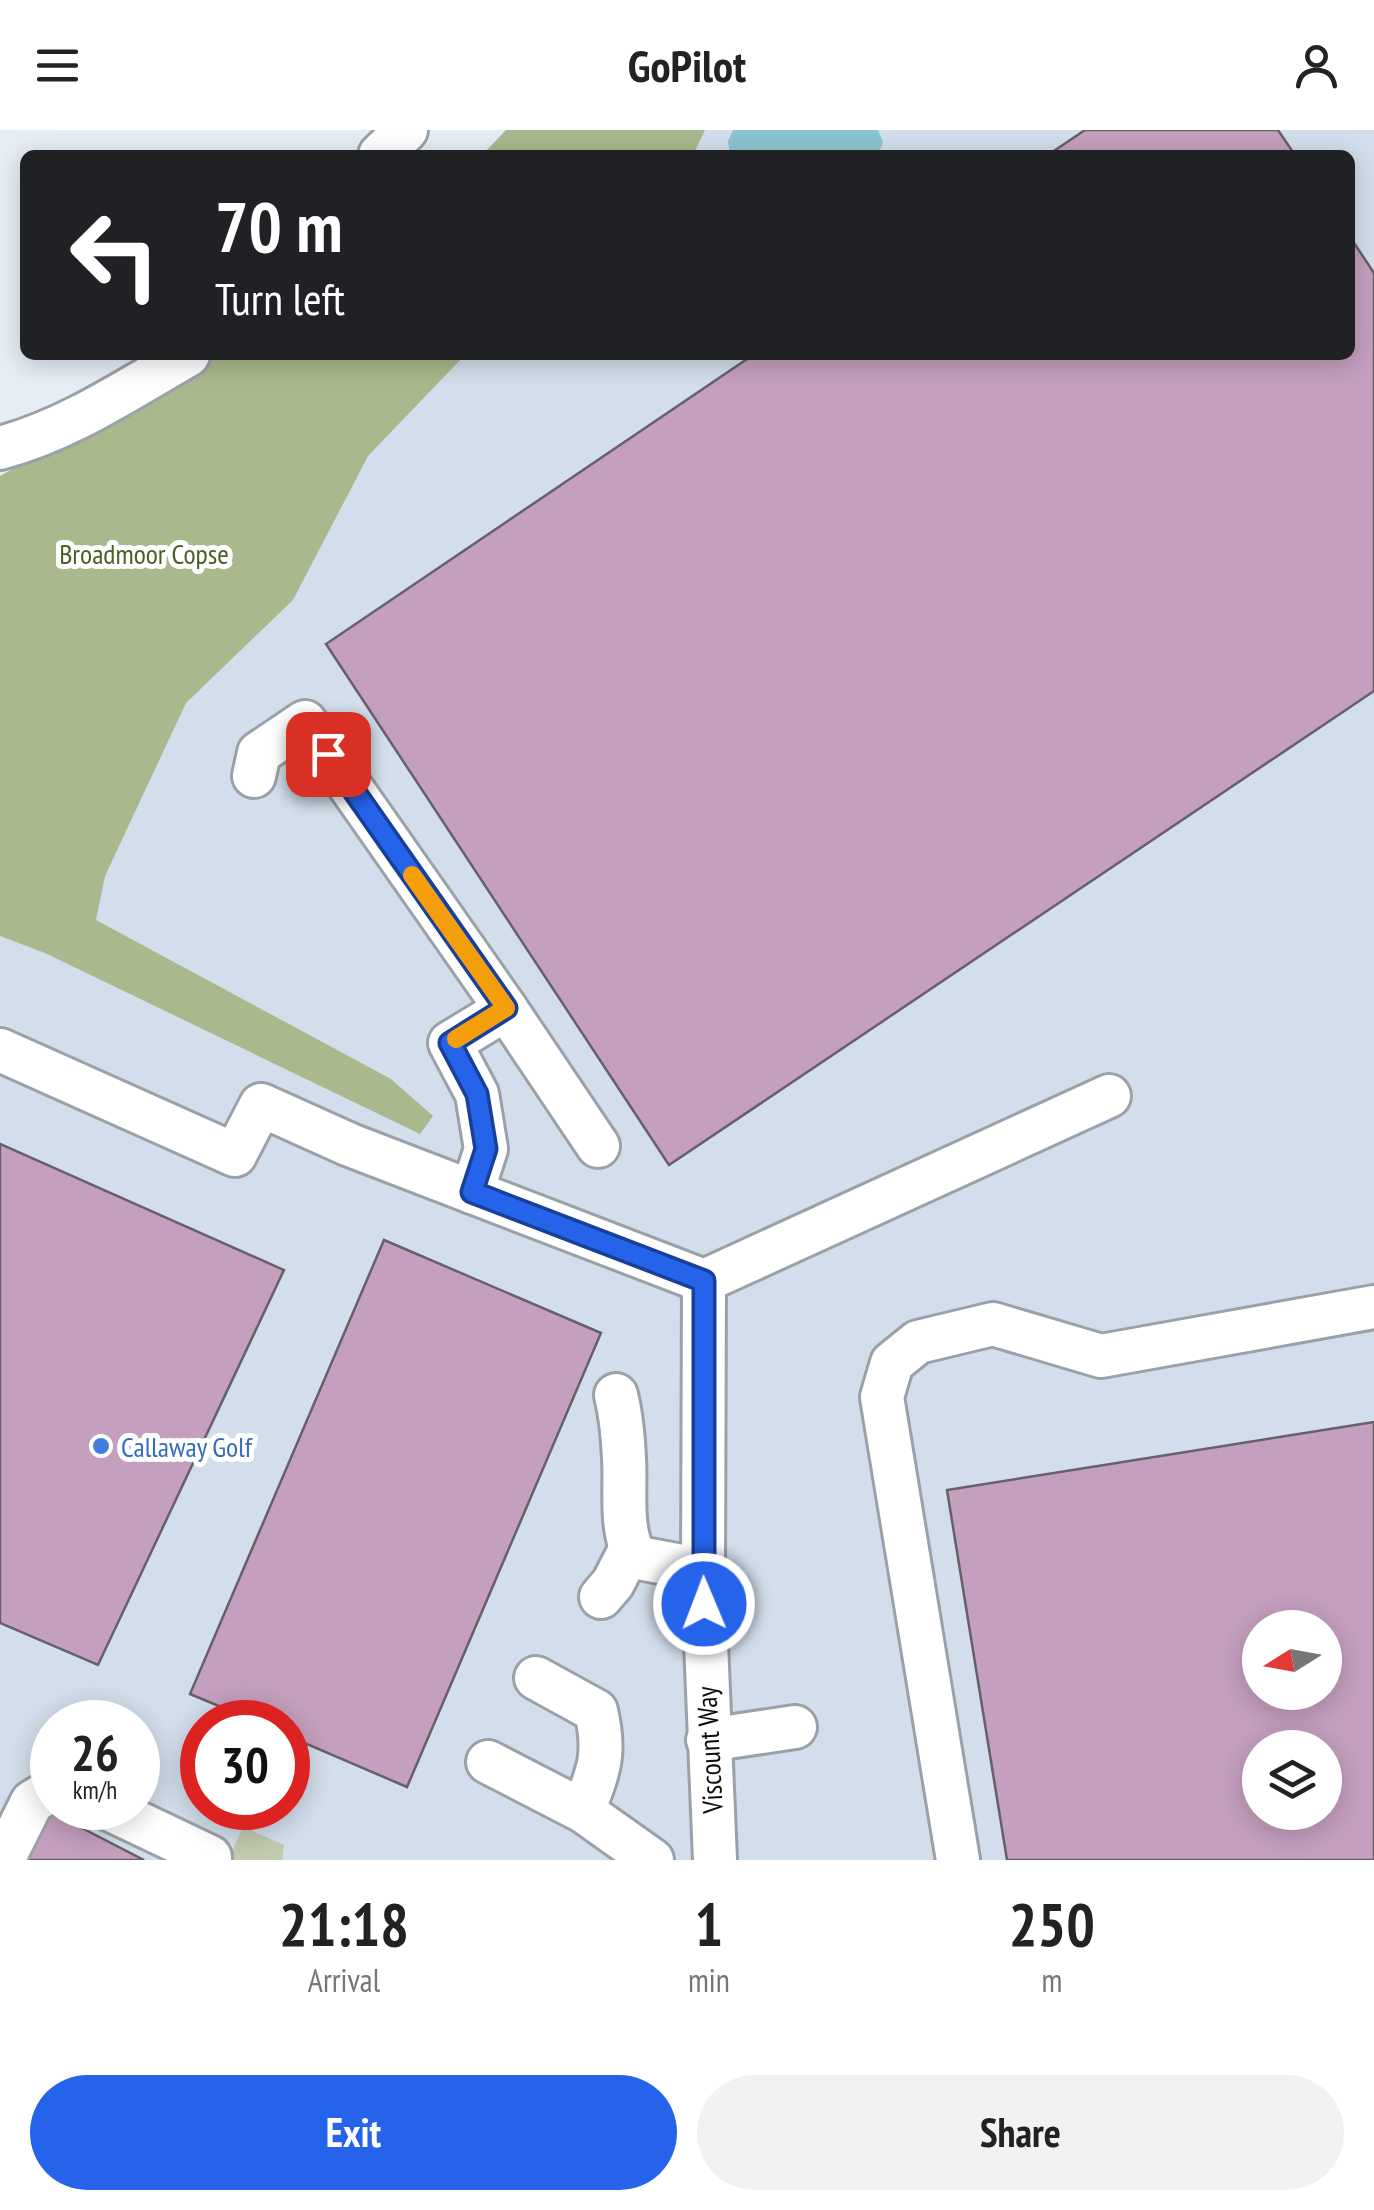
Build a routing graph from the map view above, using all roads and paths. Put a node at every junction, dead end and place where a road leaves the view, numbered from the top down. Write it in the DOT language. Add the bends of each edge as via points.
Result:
graph roads {
  1 [pos="406,130"];
  2 [pos="385,150"];
  3 [pos="179,360"];
  4 [pos="0,448"];
  5 [pos="254,776"];
  6 [pos="506,1008"];
  7 [pos="0,1050"];
  8 [pos="1110,1096"];
  9 [pos="598,1146"];
  10 [pos="472,1192"];
  11 [pos="704,1281"];
  12 [pos="1374,1306"];
  13 [pos="616,1394"];
  14 [pos="630,1548"];
  15 [pos="703,1570"];
  16 [pos="601,1597"];
  17 [pos="536,1678"];
  18 [pos="794,1727"];
  19 [pos="708,1740"];
  20 [pos="488,1762"];
  21 [pos="30,1806"];
  22 [pos="583,1811"];
  23 [pos="153,1830"];
  24 [pos="3,1860"];
  25 [pos="210,1860"];
  26 [pos="652,1860"];
  27 [pos="714,1860"];
  28 [pos="958,1860"];
  1 -- 2 [label="street"];
  3 -- 4 [label="street" via="68,423"];
  5 -- 6 [label="street" via="259,753 306,722"];
  6 -- 9 [label="street"];
  6 -- 10 [label="street" via="450,1043 477,1094 486,1149"];
  7 -- 10 [label="street" via="235,1155 261,1105"];
  8 -- 11 [label="street"];
  10 -- 11 [label="street"];
  11 -- 15 [label="street, Viscount Way"];
  12 -- 28 [label="street" via="1101,1356 993,1324 918,1342 892,1364 882,1398"];
  13 -- 14 [label="street"];
  14 -- 15 [label="street" via="644,1559"];
  14 -- 16 [label="street"];
  15 -- 19 [label="street, Viscount Way"];
  17 -- 22 [label="street" via="596,1710 599,1769"];
  18 -- 19 [label="street"];
  19 -- 27 [label="street, Viscount Way"];
  20 -- 22 [label="street"];
  21 -- 24 [label="street"];
  22 -- 26 [label="street"];
  23 -- 25 [label="street"];
}
